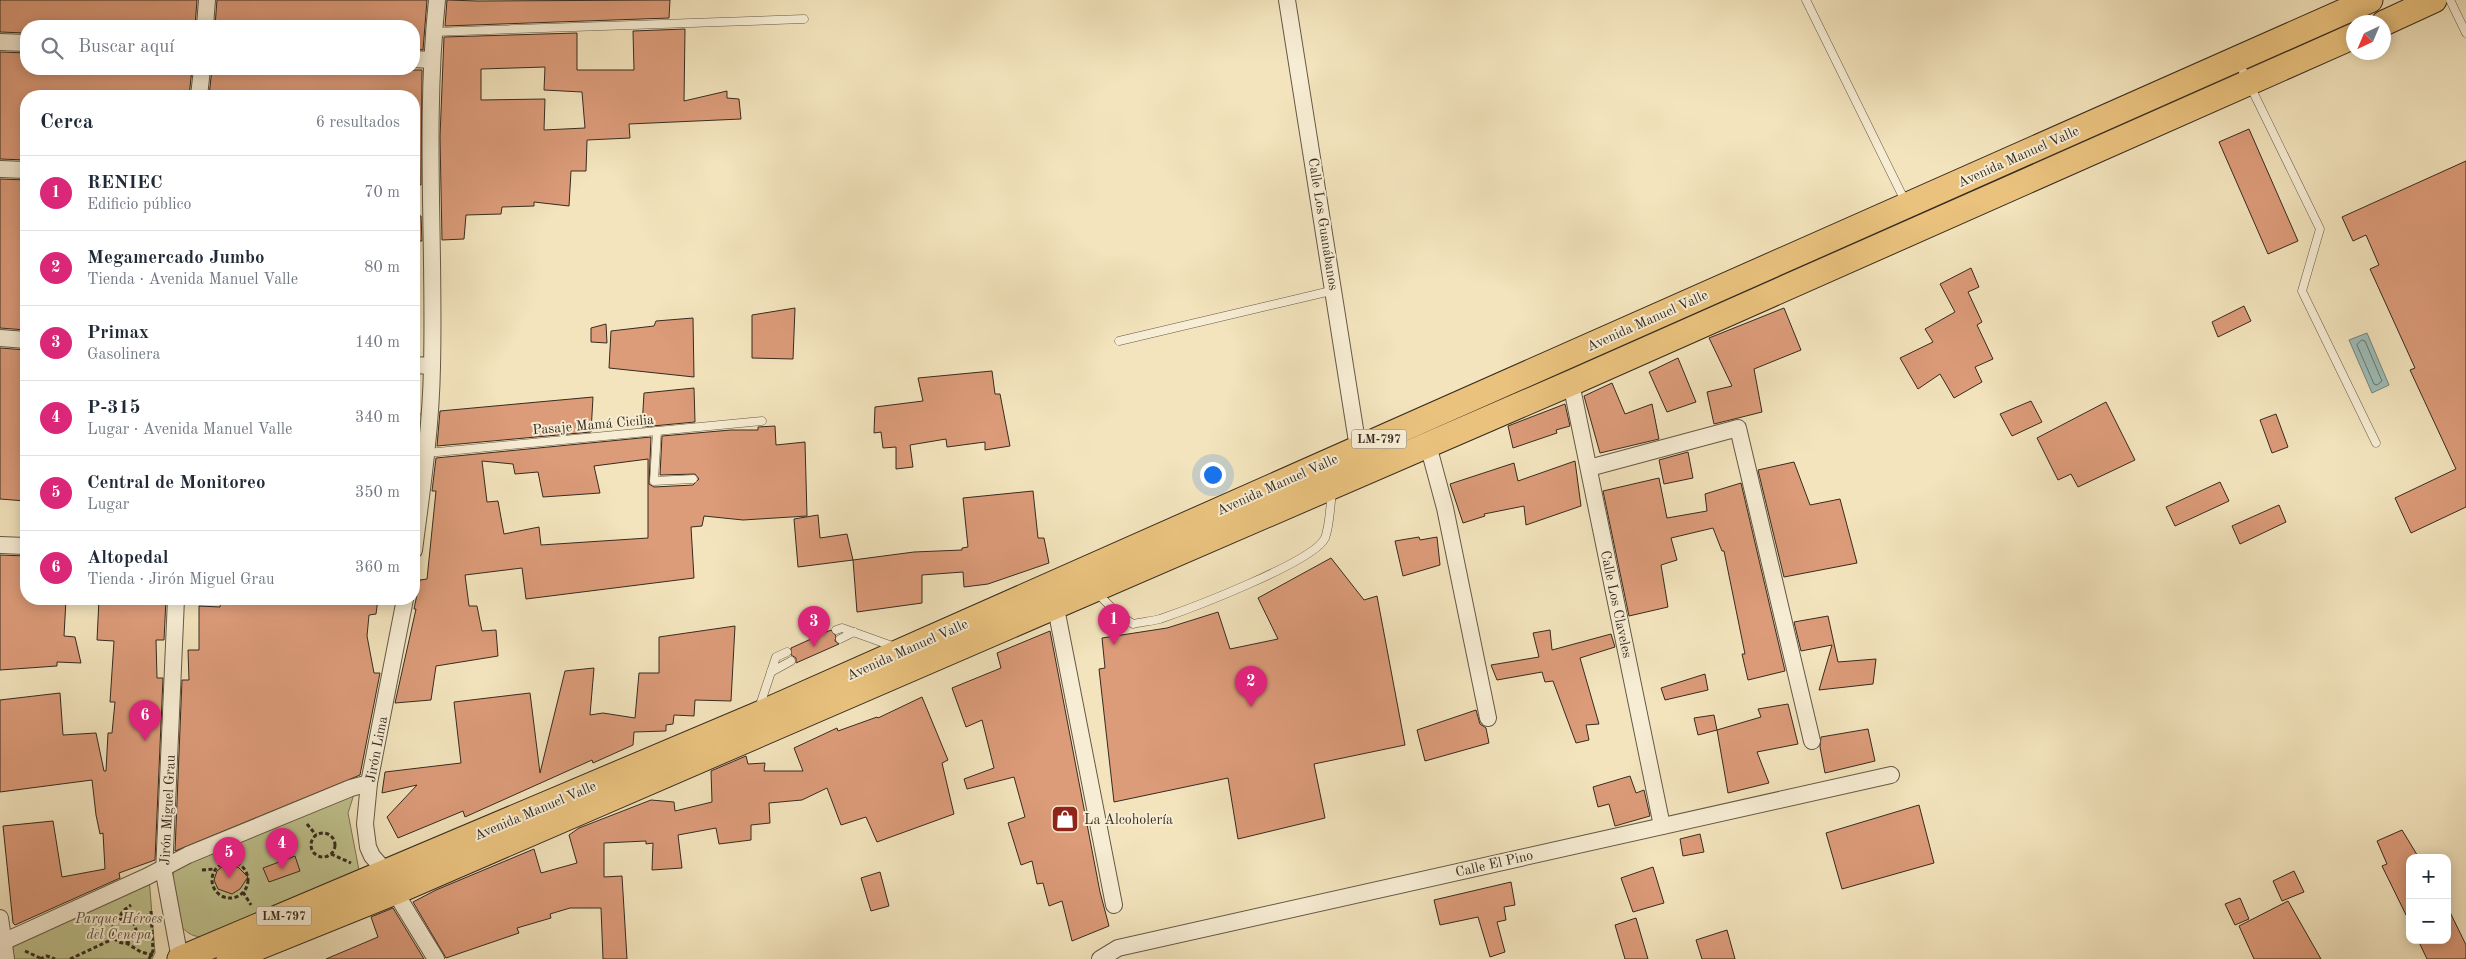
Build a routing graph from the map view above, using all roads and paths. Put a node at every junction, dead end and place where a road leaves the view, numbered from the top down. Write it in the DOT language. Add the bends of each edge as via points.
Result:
graph roads {
  1 [pos="207,0"];
  2 [pos="437,0"];
  3 [pos="1287,0"];
  4 [pos="1806,0"];
  5 [pos="2370,0"];
  6 [pos="2434,0"];
  7 [pos="2450,0"];
  8 [pos="2391,19"];
  9 [pos="205,20"];
  10 [pos="804,20"];
  11 [pos="433,32"];
  12 [pos="2466,33"];
  13 [pos="2346,40"];
  14 [pos="0,42"];
  15 [pos="20,43"];
  16 [pos="2238,59"];
  17 [pos="420,60"];
  18 [pos="431,60"];
  19 [pos="201,75"];
  20 [pos="2248,83"];
  21 [pos="200,90"];
  22 [pos="0,169"];
  23 [pos="20,170"];
  24 [pos="1906,205"];
  25 [pos="1335,290"];
  26 [pos="0,338"];
  27 [pos="20,340"];
  28 [pos="1119,341"];
  29 [pos="420,365"];
  30 [pos="432,366"];
  31 [pos="1571,383"];
  32 [pos="762,421"];
  33 [pos="657,431"];
  34 [pos="2376,443"];
  35 [pos="1428,444"];
  36 [pos="1358,448"];
  37 [pos="427,453"];
  38 [pos="1589,468"];
  39 [pos="693,479"];
  40 [pos="1333,486"];
  41 [pos="420,505"];
  42 [pos="0,545"];
  43 [pos="20,546"];
  44 [pos="1094,590"];
  45 [pos="1054,595"];
  46 [pos="176,605"];
  47 [pos="404,605"];
  48 [pos="836,630"];
  49 [pos="854,632"];
  50 [pos="840,639"];
  51 [pos="904,650"];
  52 [pos="787,652"];
  53 [pos="791,661"];
  54 [pos="771,672"];
  55 [pos="757,716"];
  56 [pos="1488,718"];
  57 [pos="1812,742"];
  58 [pos="1891,774"];
  59 [pos="369,783"];
  60 [pos="1662,826"];
  61 [pos="330,854"];
  62 [pos="351,854"];
  63 [pos="352,863"];
  64 [pos="164,867"];
  65 [pos="343,868"];
  66 [pos="148,876"];
  67 [pos="391,883"];
  68 [pos="243,892"];
  69 [pos="1114,905"];
  70 [pos="254,910"];
  71 [pos="0,918"];
  72 [pos="115,938"];
  73 [pos="3,942"];
  74 [pos="126,942"];
  75 [pos="153,954"];
  76 [pos="6,959"];
  77 [pos="40,959"];
  78 [pos="55,959"];
  79 [pos="70,959"];
  80 [pos="149,959"];
  81 [pos="180,959"];
  82 [pos="229,959"];
  83 [pos="436,959"];
  84 [pos="1100,959"];
  1 -- 9 [label="street"];
  2 -- 11 [label="street"];
  3 -- 25 [label="street, Calle Los Guanábanos"];
  4 -- 24 [label="lane"];
  5 -- 16 [label="main road, Avenida Manuel Valle / LM-797"];
  6 -- 8 [label="main road"];
  7 -- 12 [label="lane"];
  10 -- 11 [label="lane"];
  11 -- 18 [label="street"];
  13 -- 20 [label="main road, Avenida Manuel Valle / LM-797"];
  14 -- 15 [label="street"];
  16 -- 20 [label="lane"];
  16 -- 24 [label="main road, Avenida Manuel Valle / LM-797"];
  17 -- 18 [label="street"];
  18 -- 30 [label="street"];
  19 -- 21 [label="street"];
  20 -- 31 [label="main road, Avenida Manuel Valle / LM-797"];
  20 -- 34 [label="lane" via="2320,228 2302,290"];
  22 -- 23 [label="street"];
  24 -- 36 [label="main road, Avenida Manuel Valle / LM-797"];
  25 -- 28 [label="lane"];
  25 -- 36 [label="street, Calle Los Guanábanos"];
  26 -- 27 [label="street"];
  29 -- 30 [label="street"];
  30 -- 37 [label="street"];
  31 -- 35 [label="main road, Avenida Manuel Valle / LM-797"];
  31 -- 38 [label="street, Calle Los Claveles"];
  32 -- 33 [label="lane, Pasaje Mamá Cicilia"];
  33 -- 37 [label="lane, Pasaje Mamá Cicilia"];
  33 -- 39 [label="lane" via="654,481"];
  35 -- 40 [label="main road, Avenida Manuel Valle / LM-797"];
  35 -- 56 [label="street" via="1445,508"];
  36 -- 45 [label="main road, Avenida Manuel Valle / LM-797"];
  37 -- 41 [label="street"];
  38 -- 57 [label="street" via="1738,428"];
  38 -- 60 [label="street, Calle Los Claveles"];
  40 -- 44 [label="main road, Avenida Manuel Valle / LM-797"];
  40 -- 44 [label="lane" via="1325,538 1304,556 1257,579 1158,619 1133,624"];
  42 -- 43 [label="street"];
  44 -- 45 [label="main road, Avenida Manuel Valle / LM-797"];
  45 -- 51 [label="main road, Avenida Manuel Valle / LM-797"];
  45 -- 67 [label="main road, Avenida Manuel Valle / LM-797"];
  45 -- 69 [label="street"];
  46 -- 64 [label="street, Jirón Miguel Grau"];
  47 -- 59 [label="street, Jirón Lima"];
  48 -- 49 [label="lane" via="842,628"];
  49 -- 50 [label="lane"];
  49 -- 51 [label="lane"];
  51 -- 55 [label="main road, Avenida Manuel Valle / LM-797"];
  52 -- 54 [label="lane" via="776,657"];
  53 -- 54 [label="lane"];
  54 -- 55 [label="lane"];
  55 -- 67 [label="main road, Avenida Manuel Valle / LM-797"];
  58 -- 60 [label="street, Calle El Pino"];
  59 -- 64 [label="street"];
  59 -- 67 [label="street, Jirón Lima" via="365,824 368,847"];
  60 -- 84 [label="street, Calle El Pino" via="1118,948"];
  61 -- 61 [label="path" via="334,840 324,833 316,835 312,841 313,852 320,857"];
  61 -- 63 [label="path"];
  62 -- 63 [label="path"];
  63 -- 65 [label="path"];
  64 -- 66 [label="street"];
  64 -- 81 [label="street, Jirón Miguel Grau"];
  66 -- 73 [label="street"];
  66 -- 75 [label="path"];
  67 -- 81 [label="main road, Avenida Manuel Valle / LM-797"];
  67 -- 82 [label="main road, Avenida Manuel Valle / LM-797"];
  67 -- 83 [label="street, Jirón Lima"];
  68 -- 68 [label="path" via="248,881 241,865 230,862 214,869 212,886 220,896 232,898"];
  68 -- 70 [label="path"];
  71 -- 73 [label="street"];
  72 -- 74 [label="path"];
  72 -- 74 [label="path" via="114,924 128,920 136,931"];
  72 -- 79 [label="path"];
  73 -- 76 [label="street"];
  74 -- 75 [label="path" via="141,952"];
  75 -- 80 [label="path"];
  77 -- 78 [label="path" via="47,956"];
}
